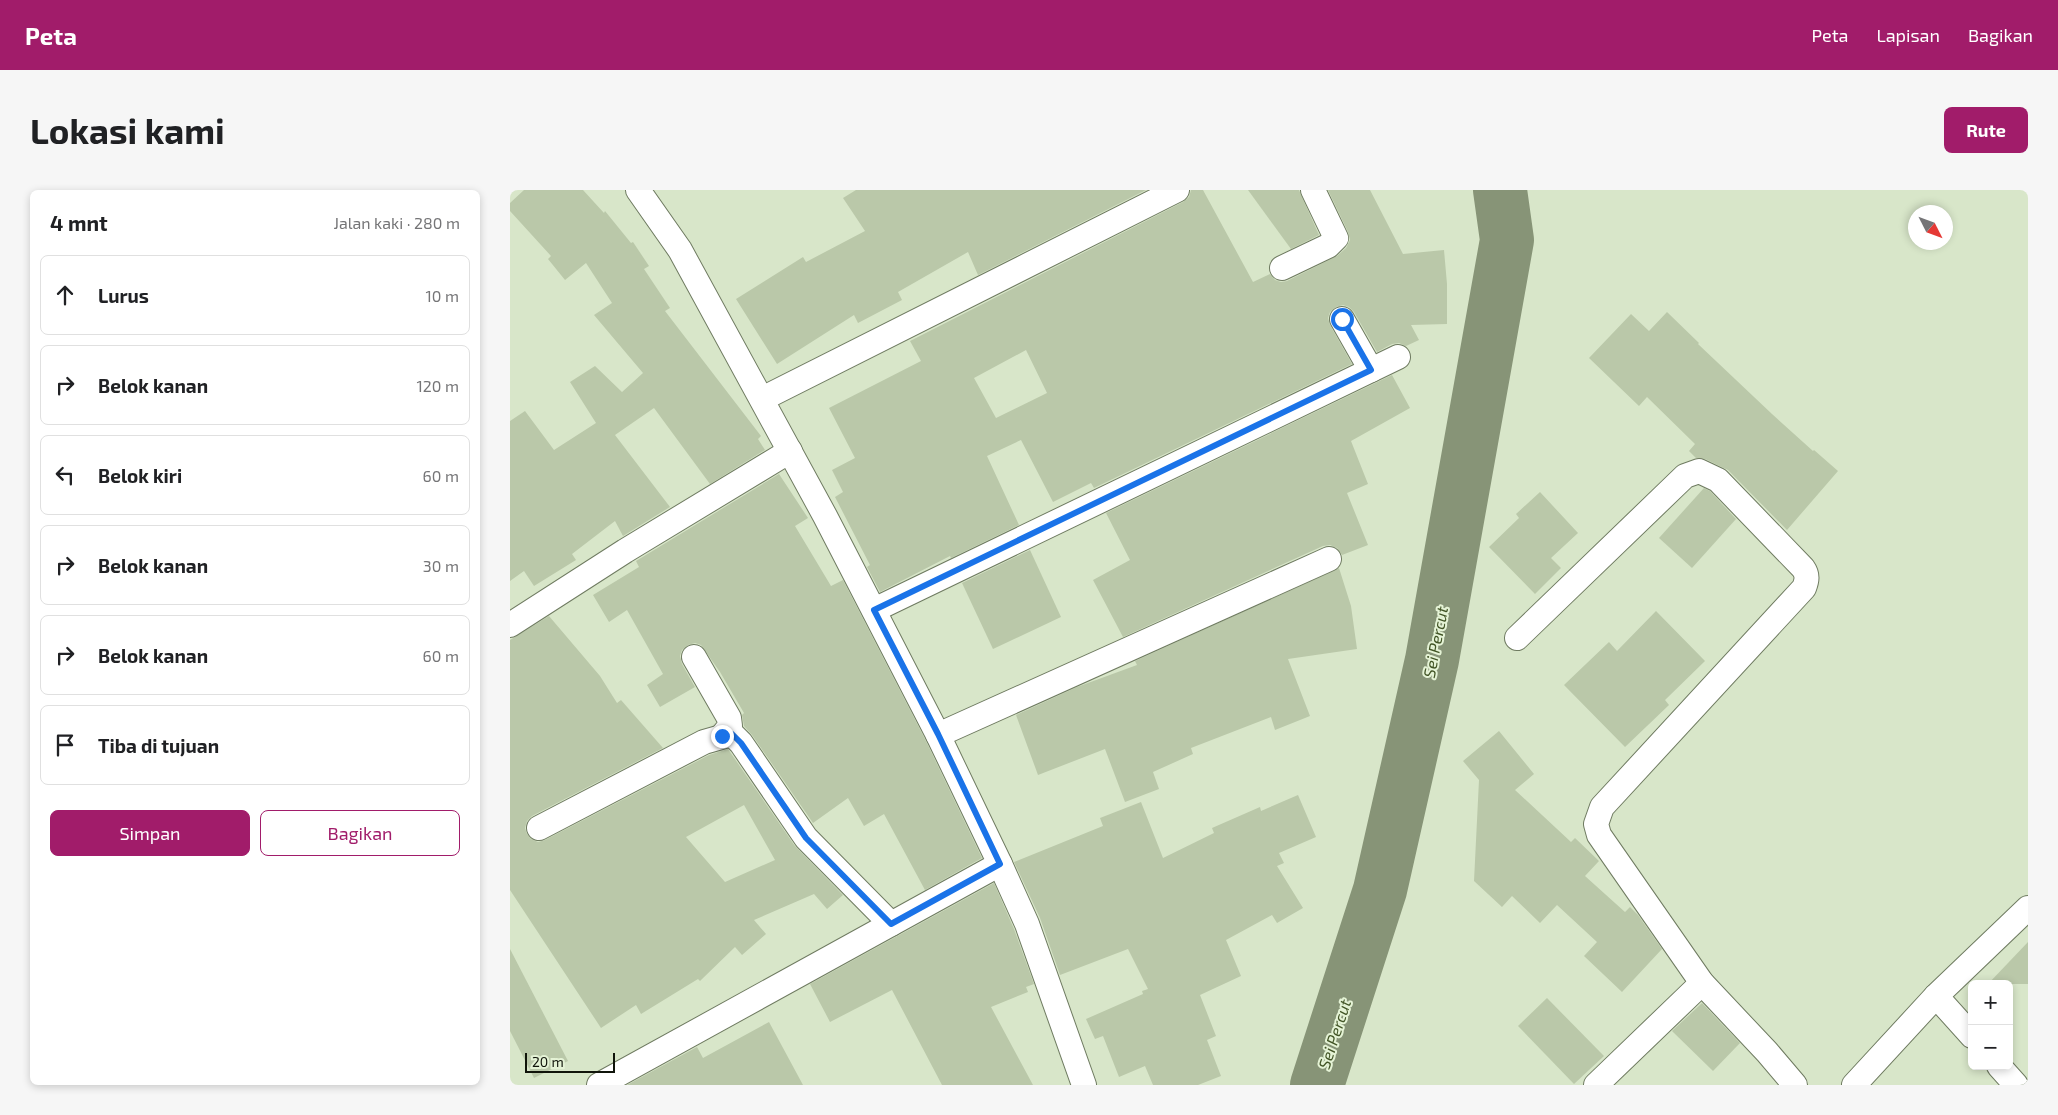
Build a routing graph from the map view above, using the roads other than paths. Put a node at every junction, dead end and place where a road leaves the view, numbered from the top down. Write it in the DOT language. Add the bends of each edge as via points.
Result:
graph roads {
  1 [pos="638,190"];
  2 [pos="1177,190"];
  3 [pos="1313,190"];
  4 [pos="1282,268"];
  5 [pos="1342,319"];
  6 [pos="1398,357"];
  7 [pos="1371,370"];
  8 [pos="762,399"];
  9 [pos="790,451"];
  10 [pos="1329,559"];
  11 [pos="874,610"];
  12 [pos="510,625"];
  13 [pos="1518,638"];
  14 [pos="694,657"];
  15 [pos="938,734"];
  16 [pos="722,736"];
  17 [pos="539,828"];
  18 [pos="1000,864"];
  19 [pos="2028,908"];
  20 [pos="891,924"];
  21 [pos="1702,983"];
  22 [pos="1936,996"];
  23 [pos="1968,1032"];
  24 [pos="2003,1070"];
  25 [pos="599,1085"];
  26 [pos="1084,1085"];
  27 [pos="1596,1085"];
  28 [pos="1795,1085"];
  29 [pos="1854,1085"];
  30 [pos="2016,1085"];
  1 -- 8 [label="street" via="680,250"];
  2 -- 8 [label="street"];
  3 -- 4 [label="street" via="1336,238 1328,246"];
  5 -- 7 [label="street"];
  6 -- 7 [label="street"];
  7 -- 11 [label="street"];
  8 -- 9 [label="street"];
  9 -- 11 [label="street"];
  9 -- 12 [label="street"];
  10 -- 15 [label="street"];
  11 -- 15 [label="street"];
  13 -- 21 [label="street" via="1684,476 1699,471 1718,480 1807,574 1804,588 1602,807 1596,824 1599,834"];
  14 -- 16 [label="street" via="729,718 730,726"];
  15 -- 18 [label="street"];
  16 -- 17 [label="street" via="704,742"];
  16 -- 20 [label="street" via="732,734 741,743 806,838"];
  18 -- 20 [label="street"];
  18 -- 26 [label="street" via="1027,924"];
  19 -- 22 [label="street"];
  20 -- 25 [label="street"];
  21 -- 27 [label="street"];
  21 -- 28 [label="street"];
  22 -- 23 [label="street"];
  22 -- 29 [label="street"];
  24 -- 30 [label="street"];
}
